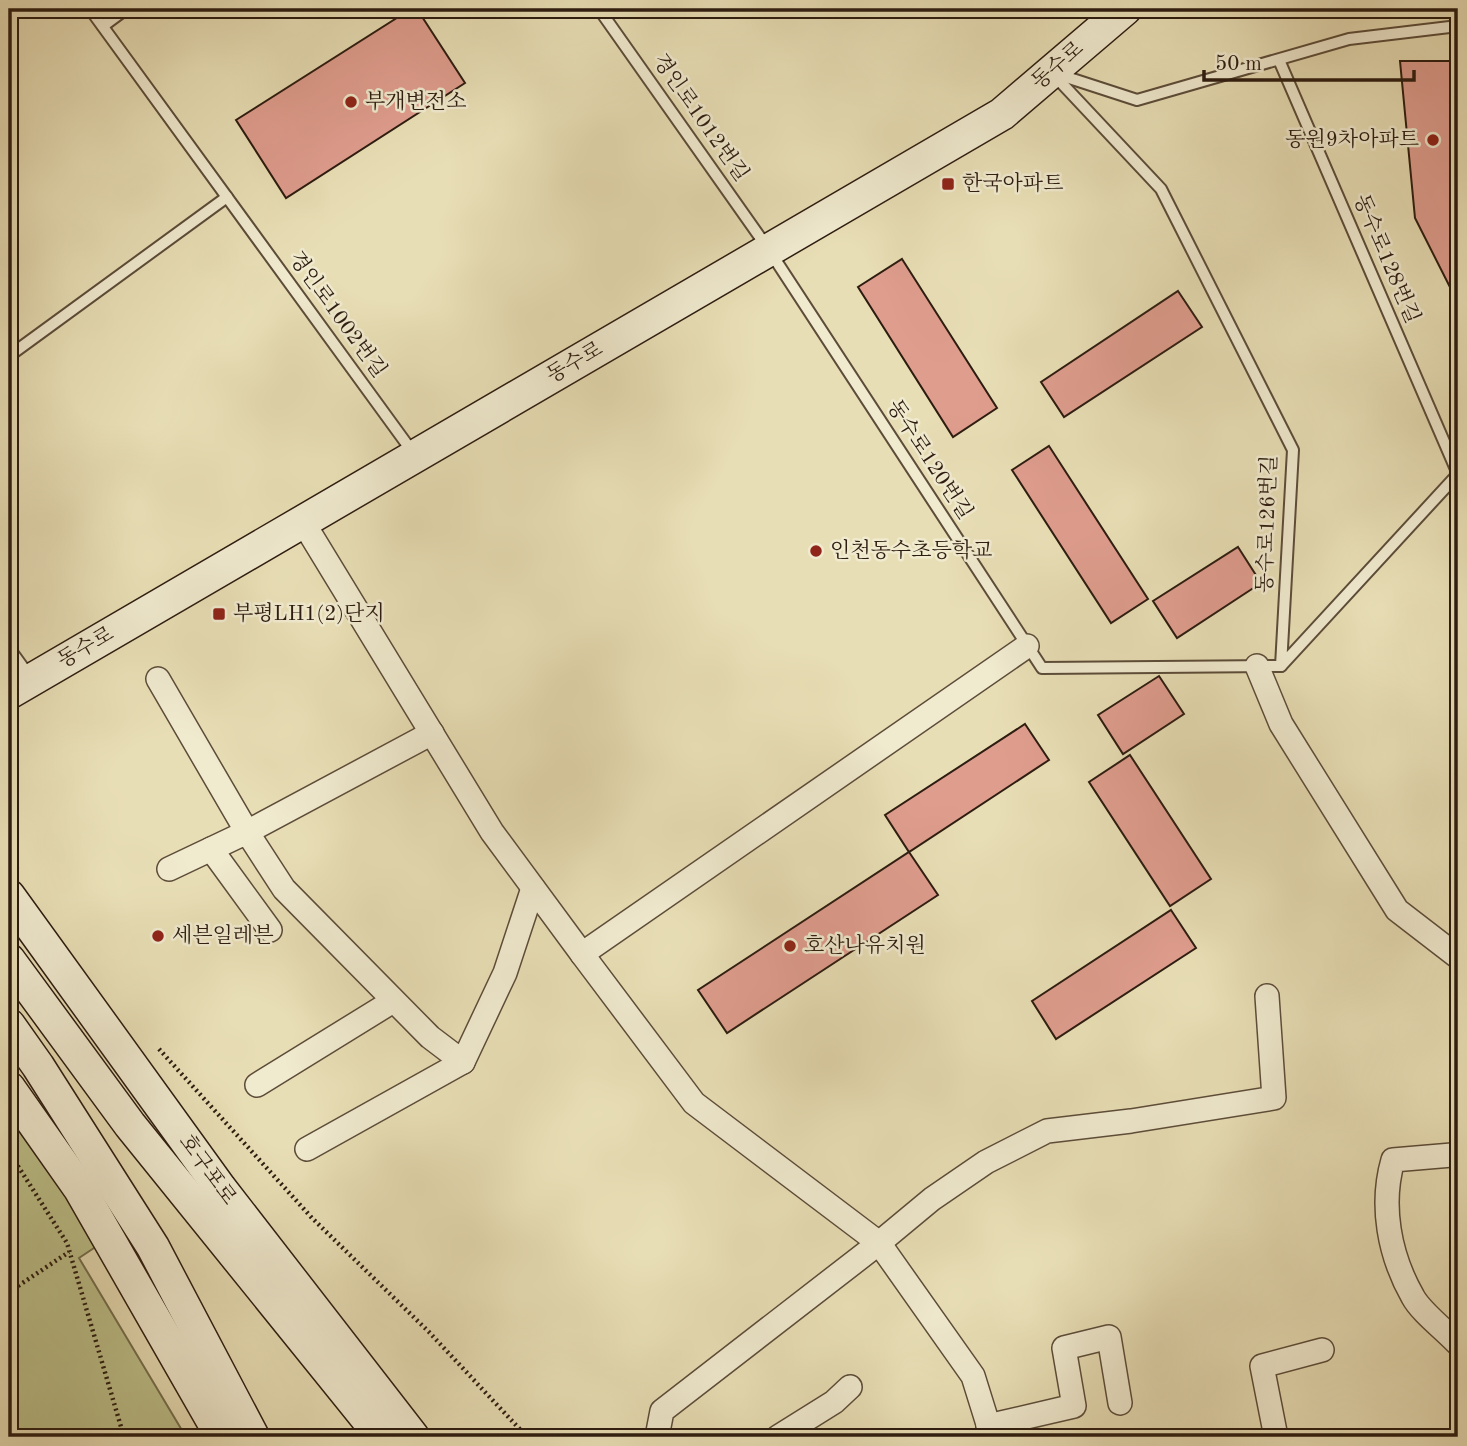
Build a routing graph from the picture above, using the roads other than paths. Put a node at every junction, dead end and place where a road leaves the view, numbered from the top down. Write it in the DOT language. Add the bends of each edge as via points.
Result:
graph roads {
  1 [pos="90,9"];
  2 [pos="126,9"];
  3 [pos="599,9"];
  4 [pos="1125,9"];
  5 [pos="103,26"];
  6 [pos="1458,26"];
  7 [pos="1279,60"];
  8 [pos="1051,72"];
  9 [pos="227,197"];
  10 [pos="769,250"];
  11 [pos="9,356"];
  12 [pos="415,456"];
  13 [pos="1458,474"];
  14 [pos="303,522"];
  15 [pos="1027,646"];
  16 [pos="9,648"];
  17 [pos="1257,666"];
  18 [pos="1281,666"];
  19 [pos="158,679"];
  20 [pos="20,686"];
  21 [pos="432,733"];
  22 [pos="247,832"];
  23 [pos="211,849"];
  24 [pos="169,869"];
  25 [pos="16,887"];
  26 [pos="533,888"];
  27 [pos="270,930"];
  28 [pos="582,954"];
  29 [pos="1458,957"];
  30 [pos="9,960"];
  31 [pos="1267,996"];
  32 [pos="393,1001"];
  33 [pos="9,1025"];
  34 [pos="463,1062"];
  35 [pos="257,1085"];
  36 [pos="9,1088"];
  37 [pos="307,1149"];
  38 [pos="1452,1155"];
  39 [pos="879,1243"];
  40 [pos="1458,1344"];
  41 [pos="1322,1350"];
  42 [pos="850,1387"];
  43 [pos="1119,1404"];
  44 [pos="990,1432"];
  45 [pos="222,1437"];
  46 [pos="253,1437"];
  47 [pos="383,1437"];
  48 [pos="413,1437"];
  49 [pos="657,1437"];
  50 [pos="778,1437"];
  51 [pos="1276,1437"];
  1 -- 5 [label="lane, 경인로1002번길"];
  2 -- 5 [label="lane"];
  3 -- 10 [label="lane, 경인로1012번길"];
  4 -- 8 [label="main road, 동수로"];
  5 -- 9 [label="lane, 경인로1002번길"];
  6 -- 7 [label="lane" via="1349,39"];
  7 -- 8 [label="lane" via="1137,100"];
  7 -- 13 [label="lane, 동수로128번길"];
  8 -- 10 [label="main road, 동수로" via="1002,114"];
  8 -- 18 [label="lane, 동수로126번길" via="1161,189 1293,450"];
  9 -- 11 [label="lane"];
  9 -- 12 [label="lane, 경인로1002번길"];
  10 -- 12 [label="main road, 동수로"];
  10 -- 15 [label="lane, 동수로120번길"];
  12 -- 14 [label="main road, 동수로"];
  13 -- 18 [label="lane"];
  14 -- 20 [label="main road, 동수로"];
  14 -- 21 [label="street"];
  15 -- 17 [label="lane, 동수로120번길" via="1042,668"];
  15 -- 28 [label="street"];
  16 -- 20 [label="lane"];
  17 -- 18 [label="lane, 동수로120번길"];
  17 -- 29 [label="street" via="1281,724 1397,910"];
  19 -- 22 [label="street"];
  21 -- 22 [label="street"];
  21 -- 26 [label="street" via="492,832"];
  22 -- 23 [label="street"];
  22 -- 32 [label="street" via="284,889"];
  23 -- 24 [label="street"];
  23 -- 27 [label="street"];
  25 -- 48 [label="main road, 호구포로" via="220,1188"];
  26 -- 28 [label="street"];
  26 -- 34 [label="street" via="505,973"];
  28 -- 39 [label="street" via="694,1104"];
  30 -- 47 [label="main road, 호구포로" via="130,1125"];
  31 -- 39 [label="street" via="1274,1098 1047,1131 986,1163 932,1199"];
  32 -- 34 [label="street"];
  32 -- 35 [label="street"];
  33 -- 46 [label="main road" via="153,1247"];
  34 -- 37 [label="street"];
  36 -- 45 [label="main road" via="79,1189"];
  38 -- 40 [label="street" via="1393,1160 1386,1184 1389,1238 1413,1298"];
  39 -- 44 [label="street" via="973,1376"];
  39 -- 49 [label="street" via="662,1411"];
  41 -- 51 [label="street" via="1262,1366"];
  42 -- 50 [label="street"];
  43 -- 44 [label="street" via="1109,1336 1064,1348 1074,1406"];
}
